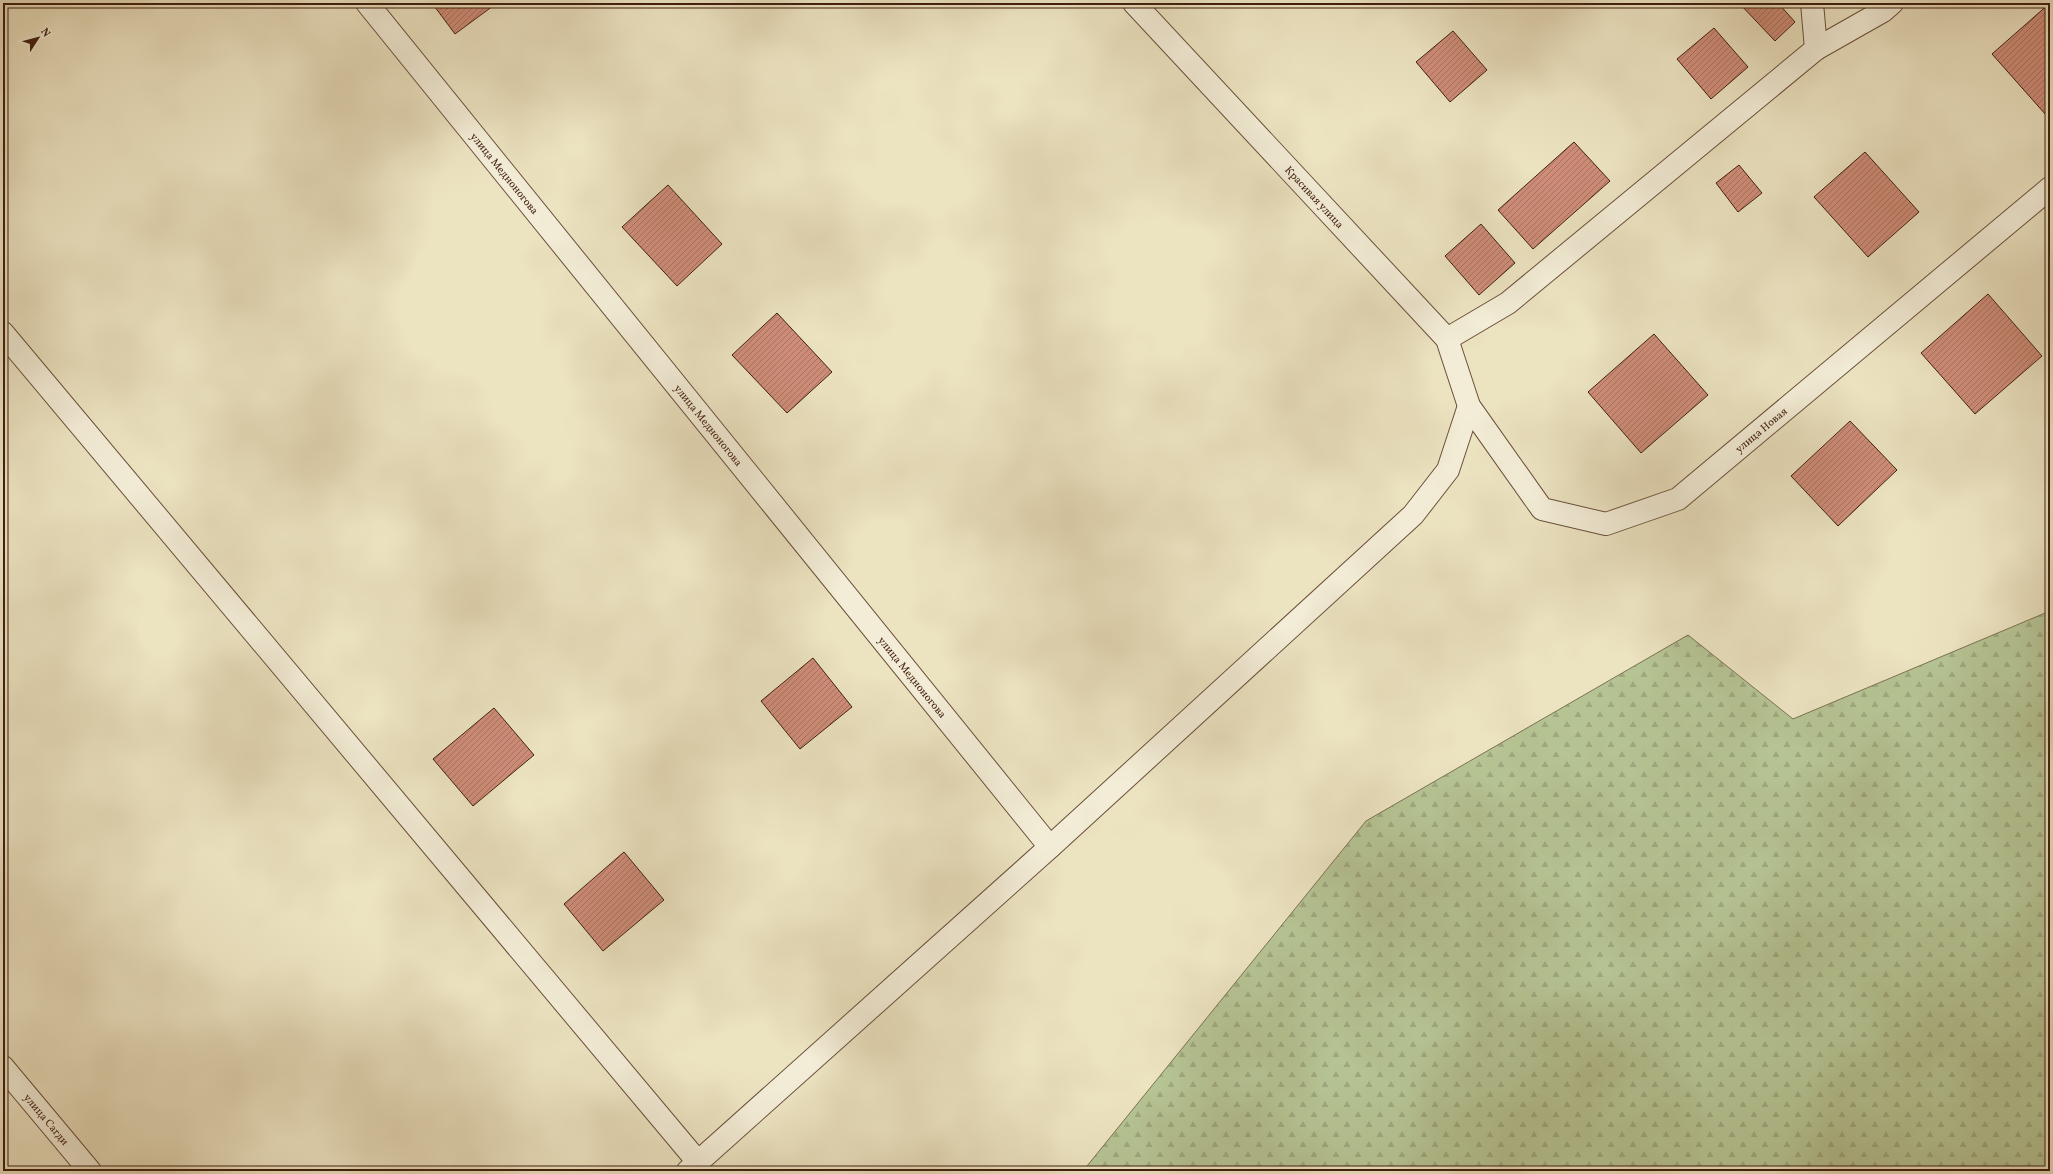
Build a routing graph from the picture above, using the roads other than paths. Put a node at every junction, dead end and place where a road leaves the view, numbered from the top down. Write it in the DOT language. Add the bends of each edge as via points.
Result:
graph roads {
  1 [pos="367,3"];
  2 [pos="1134,3"];
  3 [pos="1812,3"];
  4 [pos="1892,3"];
  5 [pos="1816,50"];
  6 [pos="2050,188"];
  7 [pos="3,333"];
  8 [pos="1447,339"];
  9 [pos="1469,406"];
  10 [pos="1050,848"];
  11 [pos="3,1067"];
  12 [pos="693,1167"];
  13 [pos="90,1171"];
  1 -- 10 [label="street, улица Медноногова"];
  2 -- 8 [label="street, Красивая улица"];
  3 -- 5 [label="street"];
  4 -- 5 [label="street" via="1883,11"];
  5 -- 8 [label="street" via="1508,302"];
  6 -- 9 [label="street, улица Новая" via="1678,499 1606,524 1542,509"];
  7 -- 12 [label="street"];
  8 -- 9 [label="street, Красивая улица"];
  9 -- 10 [label="street" via="1448,470 1413,515"];
  10 -- 12 [label="street"];
  11 -- 13 [label="street, улица Сагди"];
}
